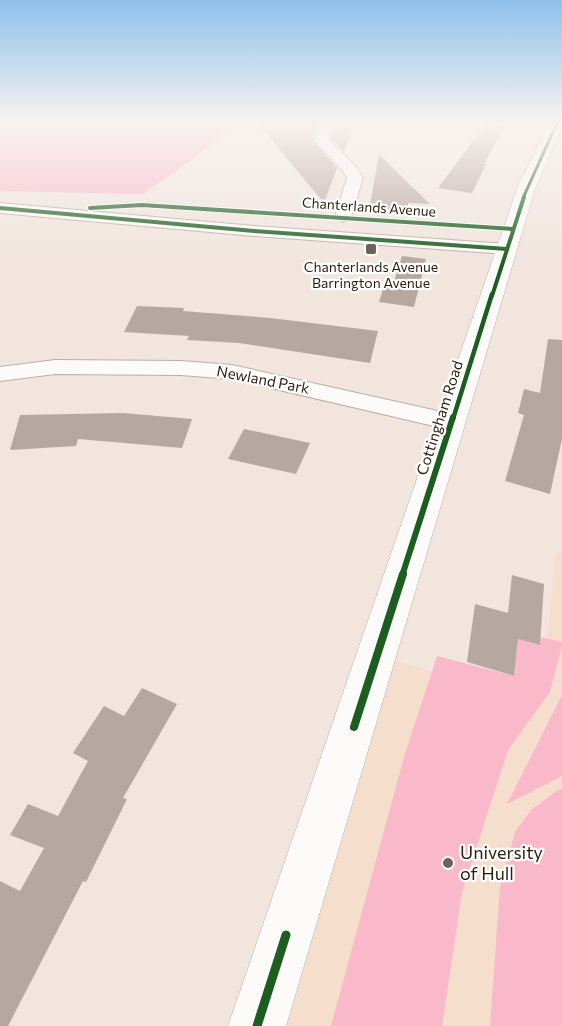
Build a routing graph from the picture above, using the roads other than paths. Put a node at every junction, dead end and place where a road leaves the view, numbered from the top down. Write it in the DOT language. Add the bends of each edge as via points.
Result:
graph roads {
  1 [pos="350,169"];
  2 [pos="535,169"];
  3 [pos="0,208"];
  4 [pos="42,211"];
  5 [pos="343,217"];
  6 [pos="510,239"];
  7 [pos="0,374"];
  8 [pos="451,422"];
  9 [pos="257,1026"];
  1 -- 5 [label="street" via="355,178"];
  2 -- 6 [label="main road, Cottingham Road"];
  3 -- 4 [label="street, Chanterlands Avenue"];
  4 -- 5 [label="street, Chanterlands Avenue" via="142,205"];
  4 -- 6 [label="street, Chanterlands Avenue" via="254,231"];
  5 -- 6 [label="street, Chanterlands Avenue"];
  6 -- 8 [label="main road, Cottingham Road"];
  7 -- 8 [label="street, Newland Park" via="55,367 232,372"];
  8 -- 9 [label="main road, Cottingham Road"];
}
